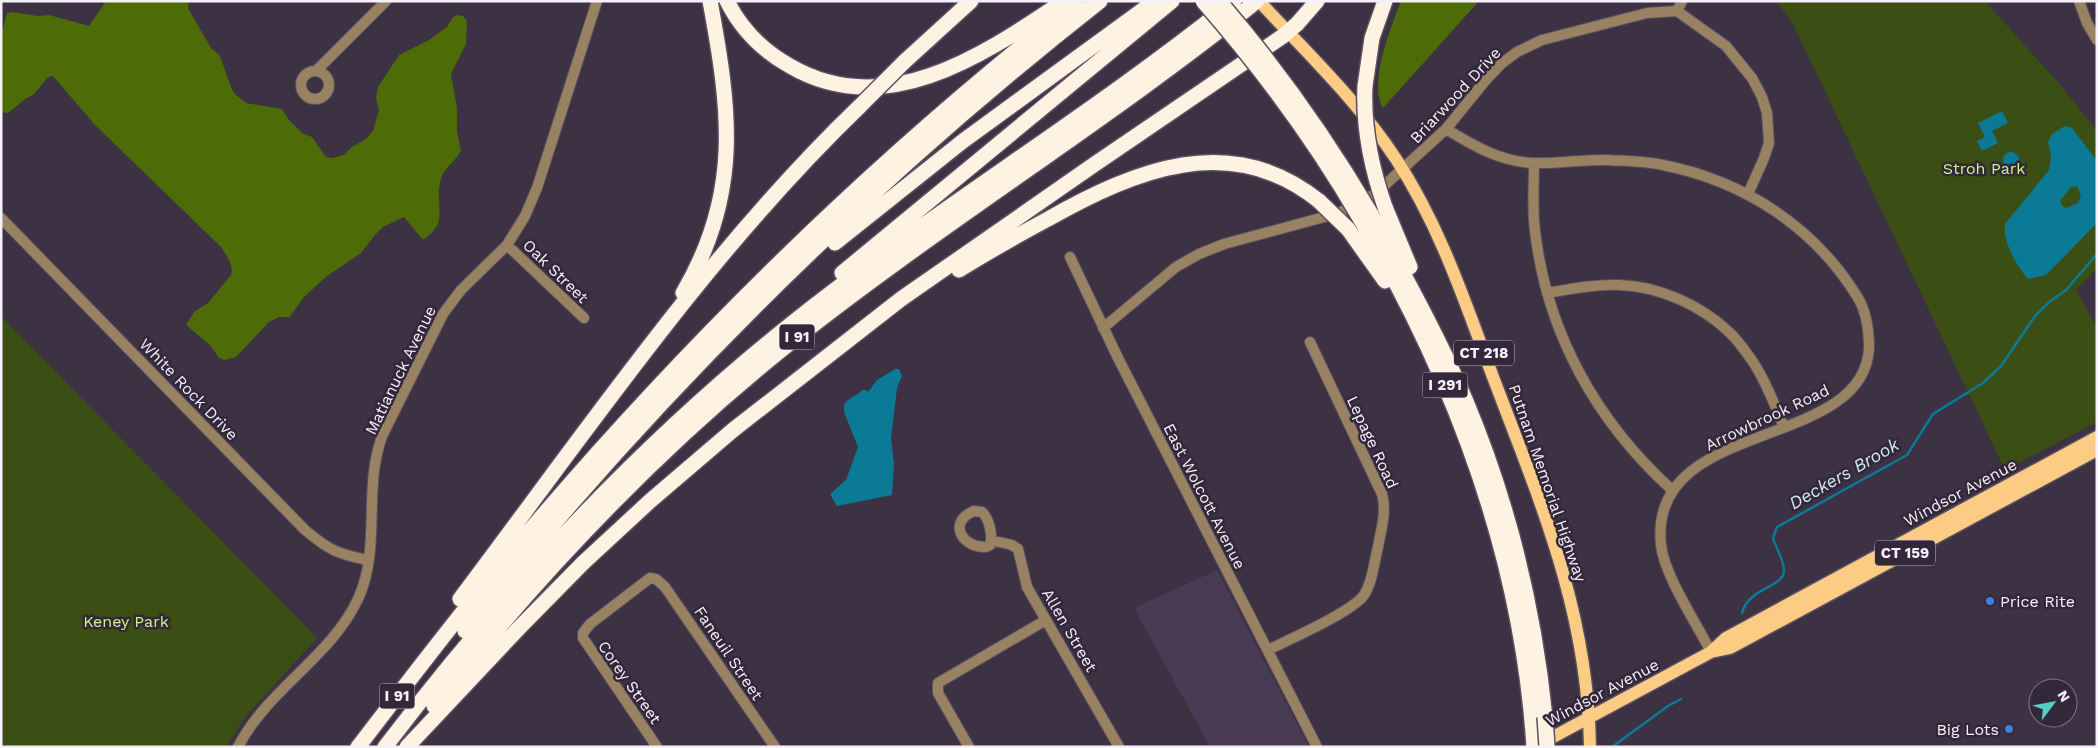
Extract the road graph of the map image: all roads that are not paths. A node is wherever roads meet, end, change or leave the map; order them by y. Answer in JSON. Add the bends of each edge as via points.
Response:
{"nodes":[{"id":1,"x":386,"y":1,"type":"edge"},
{"id":2,"x":597,"y":1,"type":"edge"},
{"id":3,"x":710,"y":1,"type":"edge"},
{"id":4,"x":727,"y":1,"type":"edge"},
{"id":5,"x":971,"y":1,"type":"edge"},
{"id":6,"x":1064,"y":1,"type":"edge"},
{"id":7,"x":1078,"y":1,"type":"edge"},
{"id":8,"x":1100,"y":1,"type":"edge"},
{"id":9,"x":1155,"y":1,"type":"edge"},
{"id":10,"x":1172,"y":1,"type":"edge"},
{"id":11,"x":1203,"y":1,"type":"edge"},
{"id":12,"x":1219,"y":1,"type":"edge"},
{"id":13,"x":1234,"y":1,"type":"edge"},
{"id":14,"x":1258,"y":1,"type":"edge"},
{"id":15,"x":1317,"y":1,"type":"edge"},
{"id":16,"x":1385,"y":1,"type":"edge"},
{"id":17,"x":2079,"y":1,"type":"edge"},
{"id":18,"x":1679,"y":6,"type":"edge"},
{"id":19,"x":1288,"y":33,"type":"junction"},
{"id":20,"x":2097,"y":40,"type":"edge"},
{"id":21,"x":316,"y":71,"type":"dead end"},
{"id":22,"x":1446,"y":129,"type":"junction"},
{"id":23,"x":1534,"y":163,"type":"junction"},
{"id":24,"x":1403,"y":170,"type":"junction"},
{"id":25,"x":1748,"y":194,"type":"junction"},
{"id":26,"x":1366,"y":217,"type":"junction"},
{"id":27,"x":1,"y":218,"type":"edge"},
{"id":28,"x":508,"y":245,"type":"junction"},
{"id":29,"x":1070,"y":257,"type":"dead end"},
{"id":30,"x":1547,"y":293,"type":"junction"},
{"id":31,"x":584,"y":318,"type":"dead end"},
{"id":32,"x":1103,"y":328,"type":"junction"},
{"id":33,"x":846,"y":342,"type":"junction"},
{"id":34,"x":1310,"y":342,"type":"dead end"},
{"id":35,"x":651,"y":345,"type":"junction"},
{"id":36,"x":741,"y":365,"type":"junction"},
{"id":37,"x":1450,"y":382,"type":"junction"},
{"id":38,"x":671,"y":394,"type":"junction"},
{"id":39,"x":1784,"y":427,"type":"junction"},
{"id":40,"x":2096,"y":443,"type":"edge"},
{"id":41,"x":1672,"y":490,"type":"junction"},
{"id":42,"x":991,"y":540,"type":"dead end"},
{"id":43,"x":368,"y":560,"type":"junction"},
{"id":44,"x":656,"y":579,"type":"joint"},
{"id":45,"x":1046,"y":620,"type":"junction"},
{"id":46,"x":435,"y":646,"type":"junction"},
{"id":47,"x":1268,"y":650,"type":"junction"},
{"id":48,"x":1711,"y":652,"type":"junction"},
{"id":49,"x":1590,"y":717,"type":"junction"},
{"id":50,"x":1539,"y":720,"type":"junction"},
{"id":51,"x":238,"y":747,"type":"edge"},
{"id":52,"x":358,"y":747,"type":"edge"},
{"id":53,"x":376,"y":747,"type":"edge"},
{"id":54,"x":385,"y":747,"type":"edge"},
{"id":55,"x":402,"y":747,"type":"edge"},
{"id":56,"x":407,"y":747,"type":"edge"},
{"id":57,"x":657,"y":747,"type":"edge"},
{"id":58,"x":775,"y":747,"type":"edge"},
{"id":59,"x":969,"y":747,"type":"edge"},
{"id":60,"x":1119,"y":747,"type":"edge"},
{"id":61,"x":1317,"y":747,"type":"edge"},
{"id":62,"x":1535,"y":747,"type":"edge"},
{"id":63,"x":1547,"y":747,"type":"edge"},
{"id":64,"x":1590,"y":747,"type":"edge"}],
"edges":[{"from":1,"to":21,"type":"street"},
{"from":2,"to":28,"type":"street","name":"Matianuck Avenue","via":[[534,197]]},
{"from":3,"to":35,"type":"highway","via":[[727,114],[722,192],[712,230],[696,270]]},
{"from":4,"to":6,"type":"highway","via":[[752,36],[785,63],[820,80],[865,88],[907,83],[947,70],[1000,43]]},
{"from":5,"to":35,"type":"highway","bridge":true,"via":[[904,62],[767,203]]},
{"from":7,"to":46,"type":"highway","number":"I 91","via":[[931,123],[738,305],[558,498]]},
{"from":8,"to":38,"type":"highway","via":[[991,89],[872,195],[747,315]]},
{"from":9,"to":38,"type":"highway","via":[[969,136],[870,213]]},
{"from":10,"to":36,"type":"highway","via":[[831,283],[768,337]]},
{"from":11,"to":26,"type":"highway","number":"I 291","bridge":true,"via":[[1255,64]]},
{"from":12,"to":26,"type":"highway","number":"I 291","bridge":true,"via":[[1312,121]]},
{"from":13,"to":36,"type":"highway","via":[[1081,116],[861,270]]},
{"from":14,"to":19,"type":"main road","name":"Putnam Memorial Highway","number":"CT 218"},
{"from":14,"to":55,"type":"highway","number":"I 91","via":[[1109,114],[866,284],[727,395],[632,484],[550,568]]},
{"from":15,"to":19,"type":"highway"},
{"from":16,"to":37,"type":"highway","bridge":true,"via":[[1372,38],[1365,86],[1368,141],[1385,207],[1444,347]]},
{"from":17,"to":20,"type":"street"},
{"from":18,"to":22,"type":"street","name":"Briarwood Drive","via":[[1531,44],[1501,64]]},
{"from":18,"to":25,"type":"street","name":"Briarwood Drive","via":[[1726,46],[1752,78],[1762,97],[1767,113],[1769,143]]},
{"from":19,"to":24,"type":"main road","name":"Putnam Memorial Highway","number":"CT 218","via":[[1362,114]]},
{"from":19,"to":33,"type":"highway","via":[[944,269]]},
{"from":22,"to":23,"type":"street","name":"Arrowbrook Road","via":[[1500,157]]},
{"from":22,"to":24,"type":"street","name":"Briarwood Drive"},
{"from":23,"to":25,"type":"street","name":"Arrowbrook Road","via":[[1590,160],[1660,164],[1707,176]]},
{"from":23,"to":30,"type":"street","via":[[1534,229]]},
{"from":24,"to":32,"type":"street","name":"Briarwood Drive","via":[[1375,194],[1352,208],[1199,254],[1170,272]]},
{"from":24,"to":49,"type":"main road","name":"Putnam Memorial Highway","number":"CT 218","via":[[1442,245],[1554,542],[1578,627]]},
{"from":25,"to":39,"type":"street","name":"Arrowbrook Road","via":[[1823,249],[1862,304],[1867,320],[1868,353],[1864,370],[1854,387],[1825,410]]},
{"from":26,"to":37,"type":"highway","number":"I 291","via":[[1408,306]]},
{"from":27,"to":43,"type":"street","name":"White Rock Drive","via":[[305,530],[327,548]]},
{"from":28,"to":31,"type":"street","name":"Oak Street"},
{"from":28,"to":43,"type":"street","name":"Matianuck Avenue","via":[[461,290],[443,314],[383,434],[372,473]]},
{"from":29,"to":32,"type":"street","name":"East Wolcott Avenue"},
{"from":30,"to":39,"type":"street","via":[[1620,285],[1650,289],[1680,299],[1730,332],[1754,363]]},
{"from":30,"to":41,"type":"street","via":[[1571,358],[1593,399],[1619,435]]},
{"from":32,"to":47,"type":"street","name":"East Wolcott Avenue"},
{"from":33,"to":37,"type":"highway","bridge":true,"via":[[966,265],[1104,189],[1146,173],[1191,163],[1224,162],[1278,176],[1320,201],[1348,229],[1388,284],[1432,364]]},
{"from":33,"to":56,"type":"highway","via":[[733,430],[622,526],[538,608]]},
{"from":34,"to":47,"type":"street","name":"Lepage Road","via":[[1382,494],[1384,518],[1371,578],[1358,602]]},
{"from":35,"to":46,"type":"highway","via":[[451,612]]},
{"from":36,"to":54,"type":"highway","via":[[642,454],[554,544],[470,640]]},
{"from":37,"to":50,"type":"highway","number":"I 291","via":[[1489,462],[1517,554],[1536,644]]},
{"from":38,"to":53,"type":"highway","via":[[503,584]]},
{"from":39,"to":41,"type":"street","name":"Arrowbrook Road","via":[[1709,460],[1688,472]]},
{"from":40,"to":48,"type":"main road","name":"Windsor Avenue","number":"CT 159","via":[[1770,620],[1730,648]]},
{"from":41,"to":48,"type":"street","name":"Arrowbrook Road","via":[[1660,525],[1665,565]]},
{"from":42,"to":45,"type":"street","name":"Allen Street","via":[[1018,549],[1025,582]]},
{"from":43,"to":51,"type":"street","name":"Matianuck Avenue","via":[[362,588],[346,620],[254,721]]},
{"from":44,"to":57,"type":"street","name":"Corey Street","via":[[644,580],[583,633],[586,643]]},
{"from":44,"to":58,"type":"street","name":"Faneuil Street","via":[[665,587]]},
{"from":45,"to":59,"type":"street","via":[[942,680],[937,686]]},
{"from":45,"to":60,"type":"street","name":"Allen Street"},
{"from":46,"to":52,"type":"highway","number":"I 91"},
{"from":47,"to":61,"type":"street","name":"East Wolcott Avenue"},
{"from":48,"to":49,"type":"main road","name":"Windsor Avenue","number":"CT 159"},
{"from":49,"to":62,"type":"main road","name":"Windsor Avenue","number":"CT 159"},
{"from":49,"to":64,"type":"main road","name":"Putnam Memorial Highway"},
{"from":50,"to":62,"type":"highway","number":"I 291"},
{"from":50,"to":63,"type":"highway","number":"I 291","bridge":true}]}
